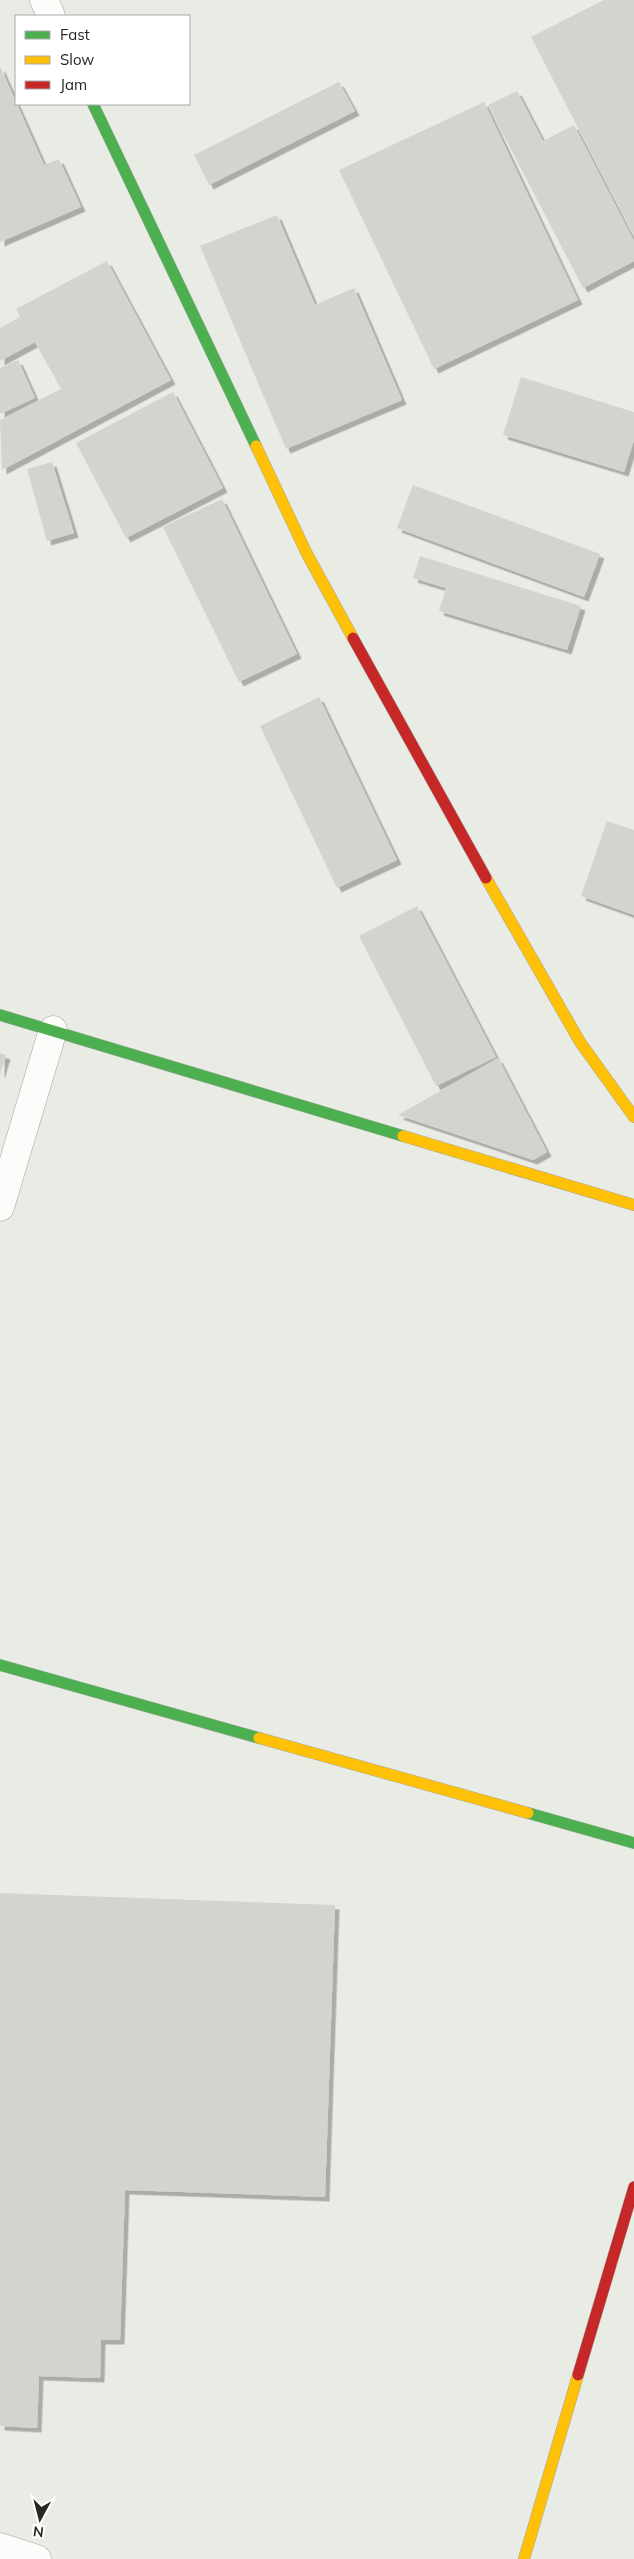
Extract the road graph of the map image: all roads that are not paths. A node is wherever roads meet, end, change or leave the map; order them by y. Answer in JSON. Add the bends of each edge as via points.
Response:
{"nodes":[{"id":1,"x":44,"y":0,"type":"edge"},
{"id":2,"x":52,"y":15,"type":"edge"},
{"id":3,"x":93,"y":105,"type":"edge"},
{"id":4,"x":0,"y":1015,"type":"edge"},
{"id":5,"x":53,"y":1030,"type":"junction"},
{"id":6,"x":634,"y":1117,"type":"edge"},
{"id":7,"x":634,"y":1205,"type":"edge"},
{"id":8,"x":0,"y":1207,"type":"edge"},
{"id":9,"x":0,"y":1665,"type":"edge"},
{"id":10,"x":634,"y":1842,"type":"edge"},
{"id":11,"x":634,"y":2188,"type":"edge"},
{"id":12,"x":0,"y":2547,"type":"edge"},
{"id":13,"x":37,"y":2559,"type":"edge"},
{"id":14,"x":524,"y":2559,"type":"edge"}],
"edges":[{"from":1,"to":2,"type":"street"},
{"from":3,"to":6,"type":"street","via":[[307,554],[452,821],[580,1042]]},
{"from":4,"to":5,"type":"street"},
{"from":5,"to":7,"type":"street"},
{"from":5,"to":8,"type":"street"},
{"from":9,"to":10,"type":"street"},
{"from":11,"to":14,"type":"street"},
{"from":12,"to":13,"type":"street"}]}
